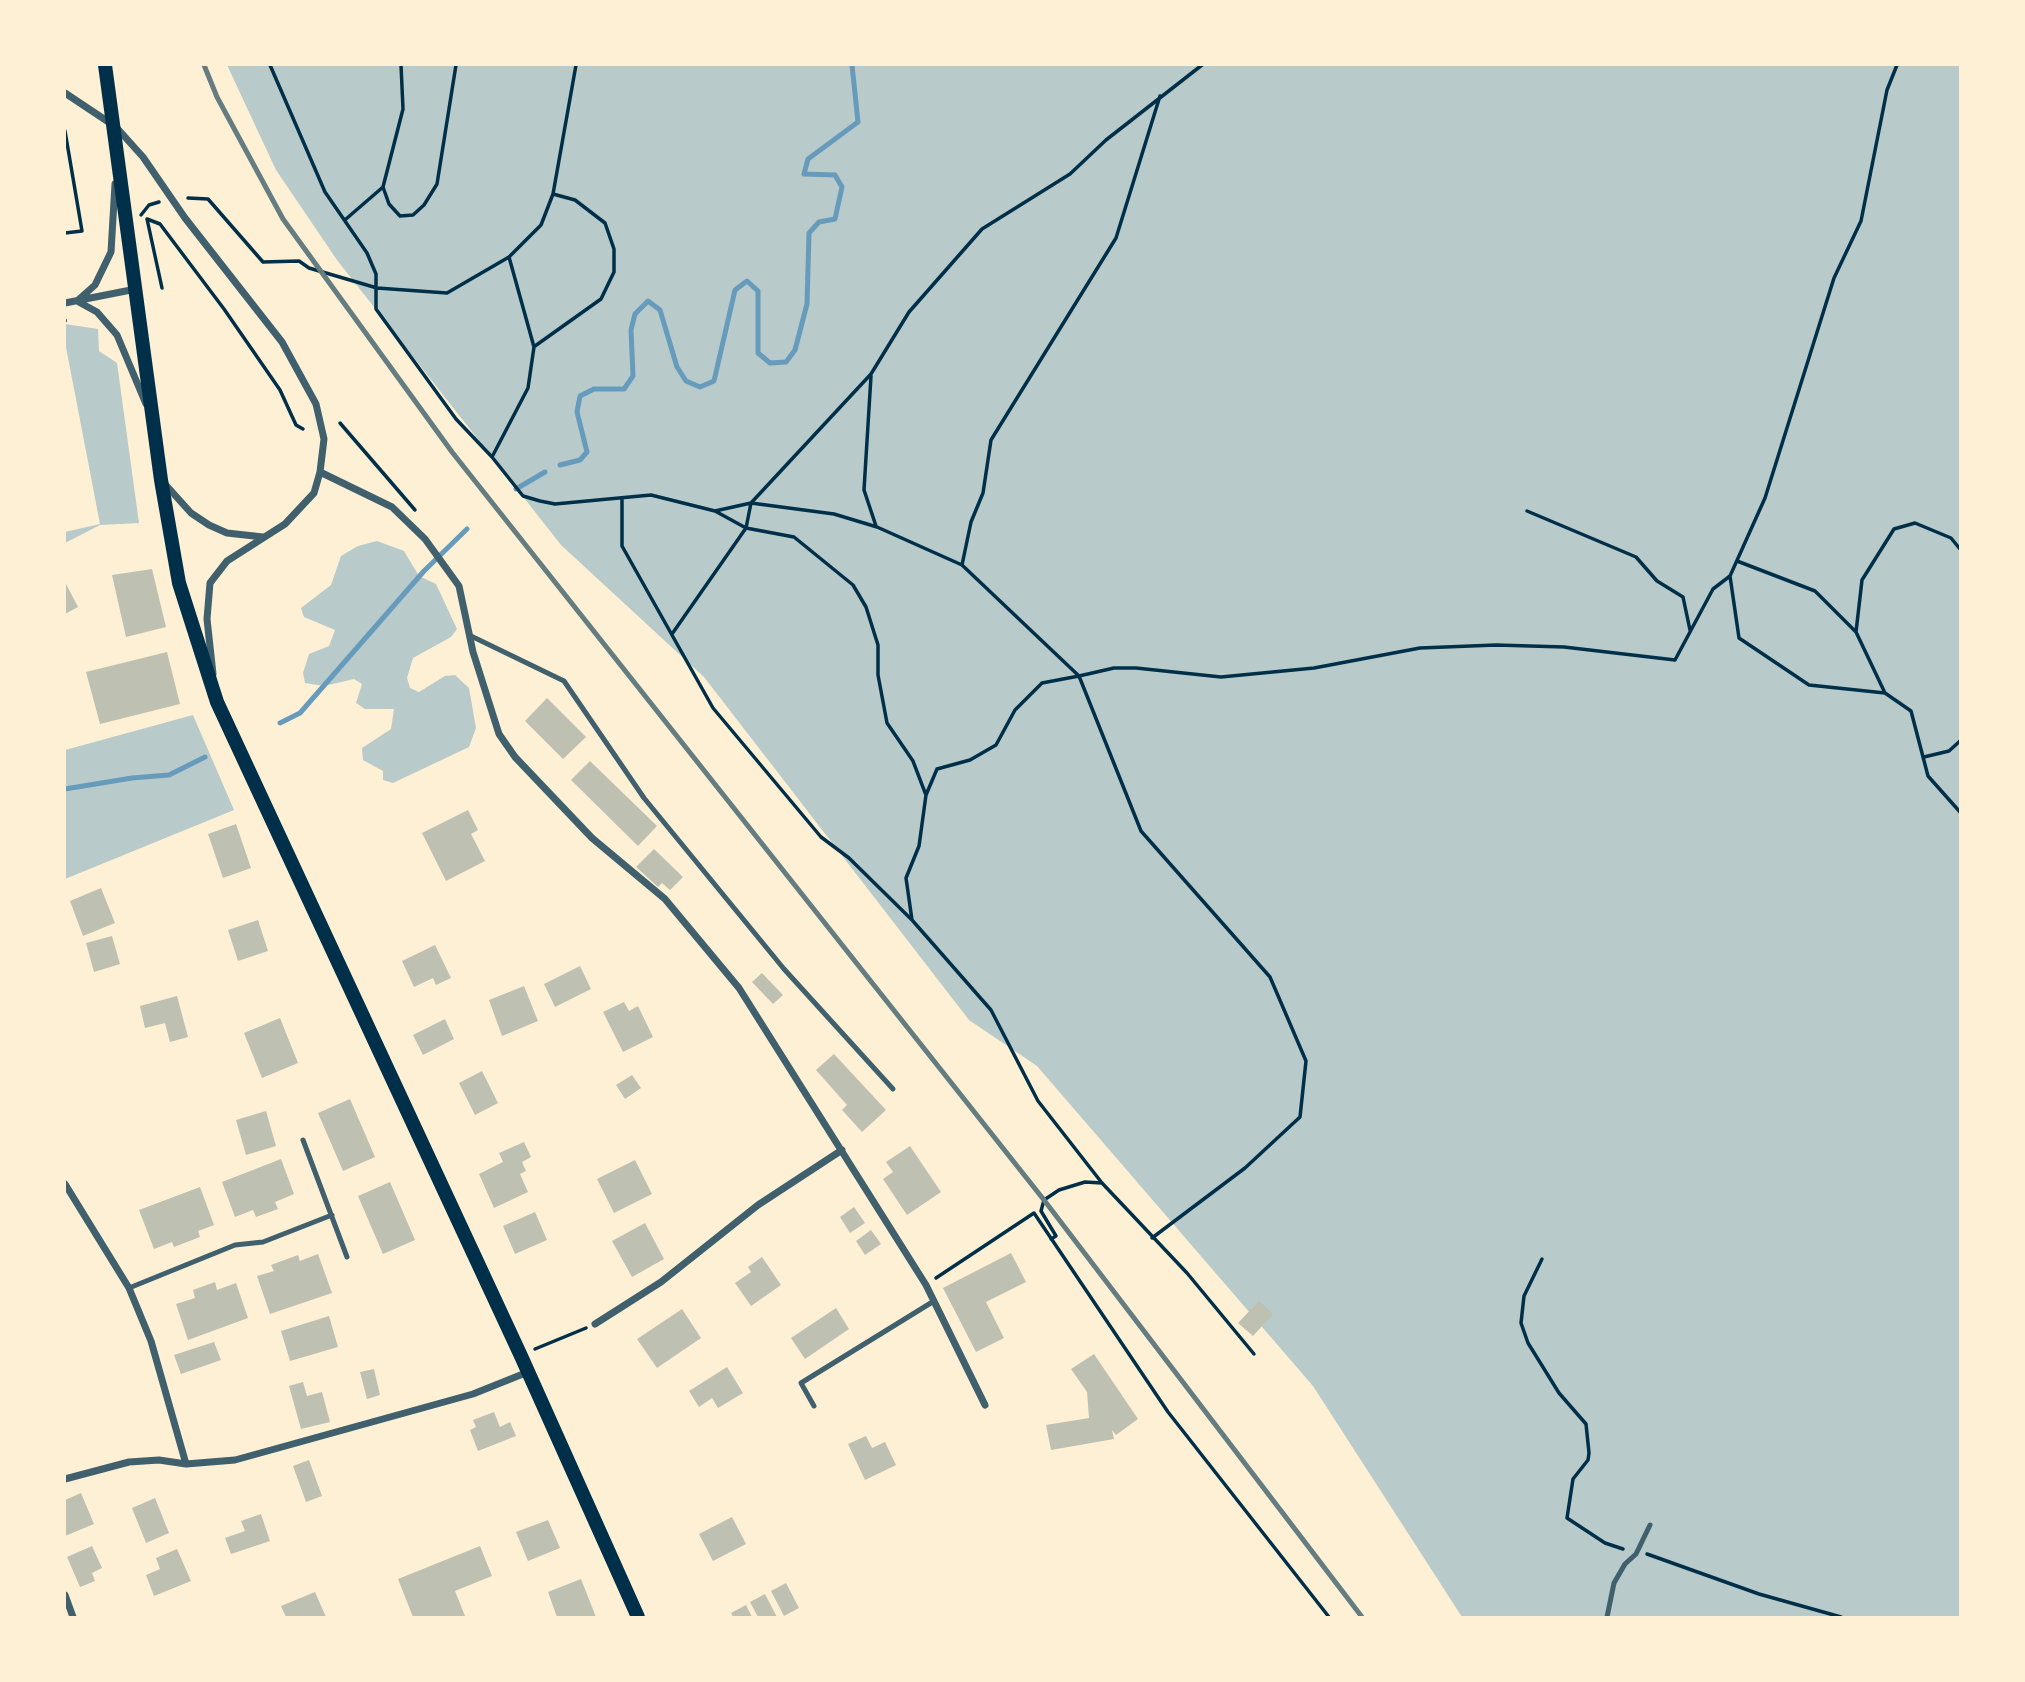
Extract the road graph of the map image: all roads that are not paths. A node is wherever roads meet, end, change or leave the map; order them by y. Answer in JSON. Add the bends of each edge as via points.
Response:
{"nodes":[{"id":1,"x":105,"y":65,"type":"edge"},
{"id":2,"x":65,"y":93,"type":"edge"},
{"id":3,"x":116,"y":147,"type":"junction"},
{"id":4,"x":136,"y":289,"type":"junction"},
{"id":5,"x":77,"y":301,"type":"junction"},
{"id":6,"x":65,"y":303,"type":"edge"},
{"id":7,"x":153,"y":424,"type":"junction"},
{"id":8,"x":320,"y":472,"type":"junction"},
{"id":9,"x":161,"y":480,"type":"junction"},
{"id":10,"x":264,"y":537,"type":"junction"},
{"id":11,"x":471,"y":636,"type":"junction"},
{"id":12,"x":217,"y":702,"type":"junction"},
{"id":13,"x":893,"y":1089,"type":"dead end"},
{"id":14,"x":303,"y":1140,"type":"dead end"},
{"id":15,"x":842,"y":1150,"type":"junction"},
{"id":16,"x":65,"y":1184,"type":"edge"},
{"id":17,"x":332,"y":1215,"type":"junction"},
{"id":18,"x":347,"y":1257,"type":"dead end"},
{"id":19,"x":130,"y":1288,"type":"junction"},
{"id":20,"x":934,"y":1301,"type":"junction"},
{"id":21,"x":594,"y":1324,"type":"road end"},
{"id":22,"x":527,"y":1372,"type":"junction"},
{"id":23,"x":985,"y":1405,"type":"dead end"},
{"id":24,"x":814,"y":1406,"type":"dead end"},
{"id":25,"x":186,"y":1464,"type":"junction"},
{"id":26,"x":65,"y":1479,"type":"edge"},
{"id":27,"x":1650,"y":1525,"type":"dead end"},
{"id":28,"x":65,"y":1595,"type":"edge"},
{"id":29,"x":74,"y":1617,"type":"edge"},
{"id":30,"x":638,"y":1617,"type":"edge"},
{"id":31,"x":1607,"y":1617,"type":"edge"}],
"edges":[{"from":1,"to":3,"type":"main road"},
{"from":2,"to":8,"type":"street","via":[[116,127],[144,157],[185,218],[282,342],[316,404],[324,439]]},
{"from":3,"to":4,"type":"main road"},
{"from":3,"to":5,"type":"street","via":[[111,252],[95,285]]},
{"from":4,"to":5,"type":"street"},
{"from":4,"to":7,"type":"main road"},
{"from":5,"to":6,"type":"street"},
{"from":5,"to":7,"type":"street","via":[[109,323],[123,344]]},
{"from":7,"to":9,"type":"main road"},
{"from":8,"to":10,"type":"street","via":[[314,493],[301,510]]},
{"from":8,"to":11,"type":"street","via":[[392,507],[425,539],[459,586]]},
{"from":9,"to":10,"type":"street","via":[[191,513],[209,525],[227,533]]},
{"from":9,"to":12,"type":"main road","via":[[179,583]]},
{"from":10,"to":12,"type":"street","via":[[227,561],[211,583],[207,619]]},
{"from":11,"to":13,"type":"lane","via":[[564,681],[644,798],[784,969]]},
{"from":11,"to":15,"type":"street","via":[[489,709],[515,757],[592,838],[665,899],[684,921],[739,988]]},
{"from":12,"to":22,"type":"main road"},
{"from":14,"to":17,"type":"lane"},
{"from":15,"to":20,"type":"street"},
{"from":15,"to":21,"type":"street","via":[[758,1205],[661,1282]]},
{"from":16,"to":19,"type":"street"},
{"from":17,"to":18,"type":"lane"},
{"from":17,"to":19,"type":"lane","via":[[263,1242],[235,1245]]},
{"from":19,"to":25,"type":"street","via":[[151,1341]]},
{"from":20,"to":23,"type":"street"},
{"from":20,"to":24,"type":"lane","via":[[801,1383]]},
{"from":22,"to":25,"type":"street","via":[[473,1394],[235,1460]]},
{"from":22,"to":30,"type":"main road"},
{"from":25,"to":26,"type":"street","via":[[159,1460],[121,1463]]},
{"from":27,"to":31,"type":"lane","via":[[1614,1583]]},
{"from":28,"to":29,"type":"street"}]}
